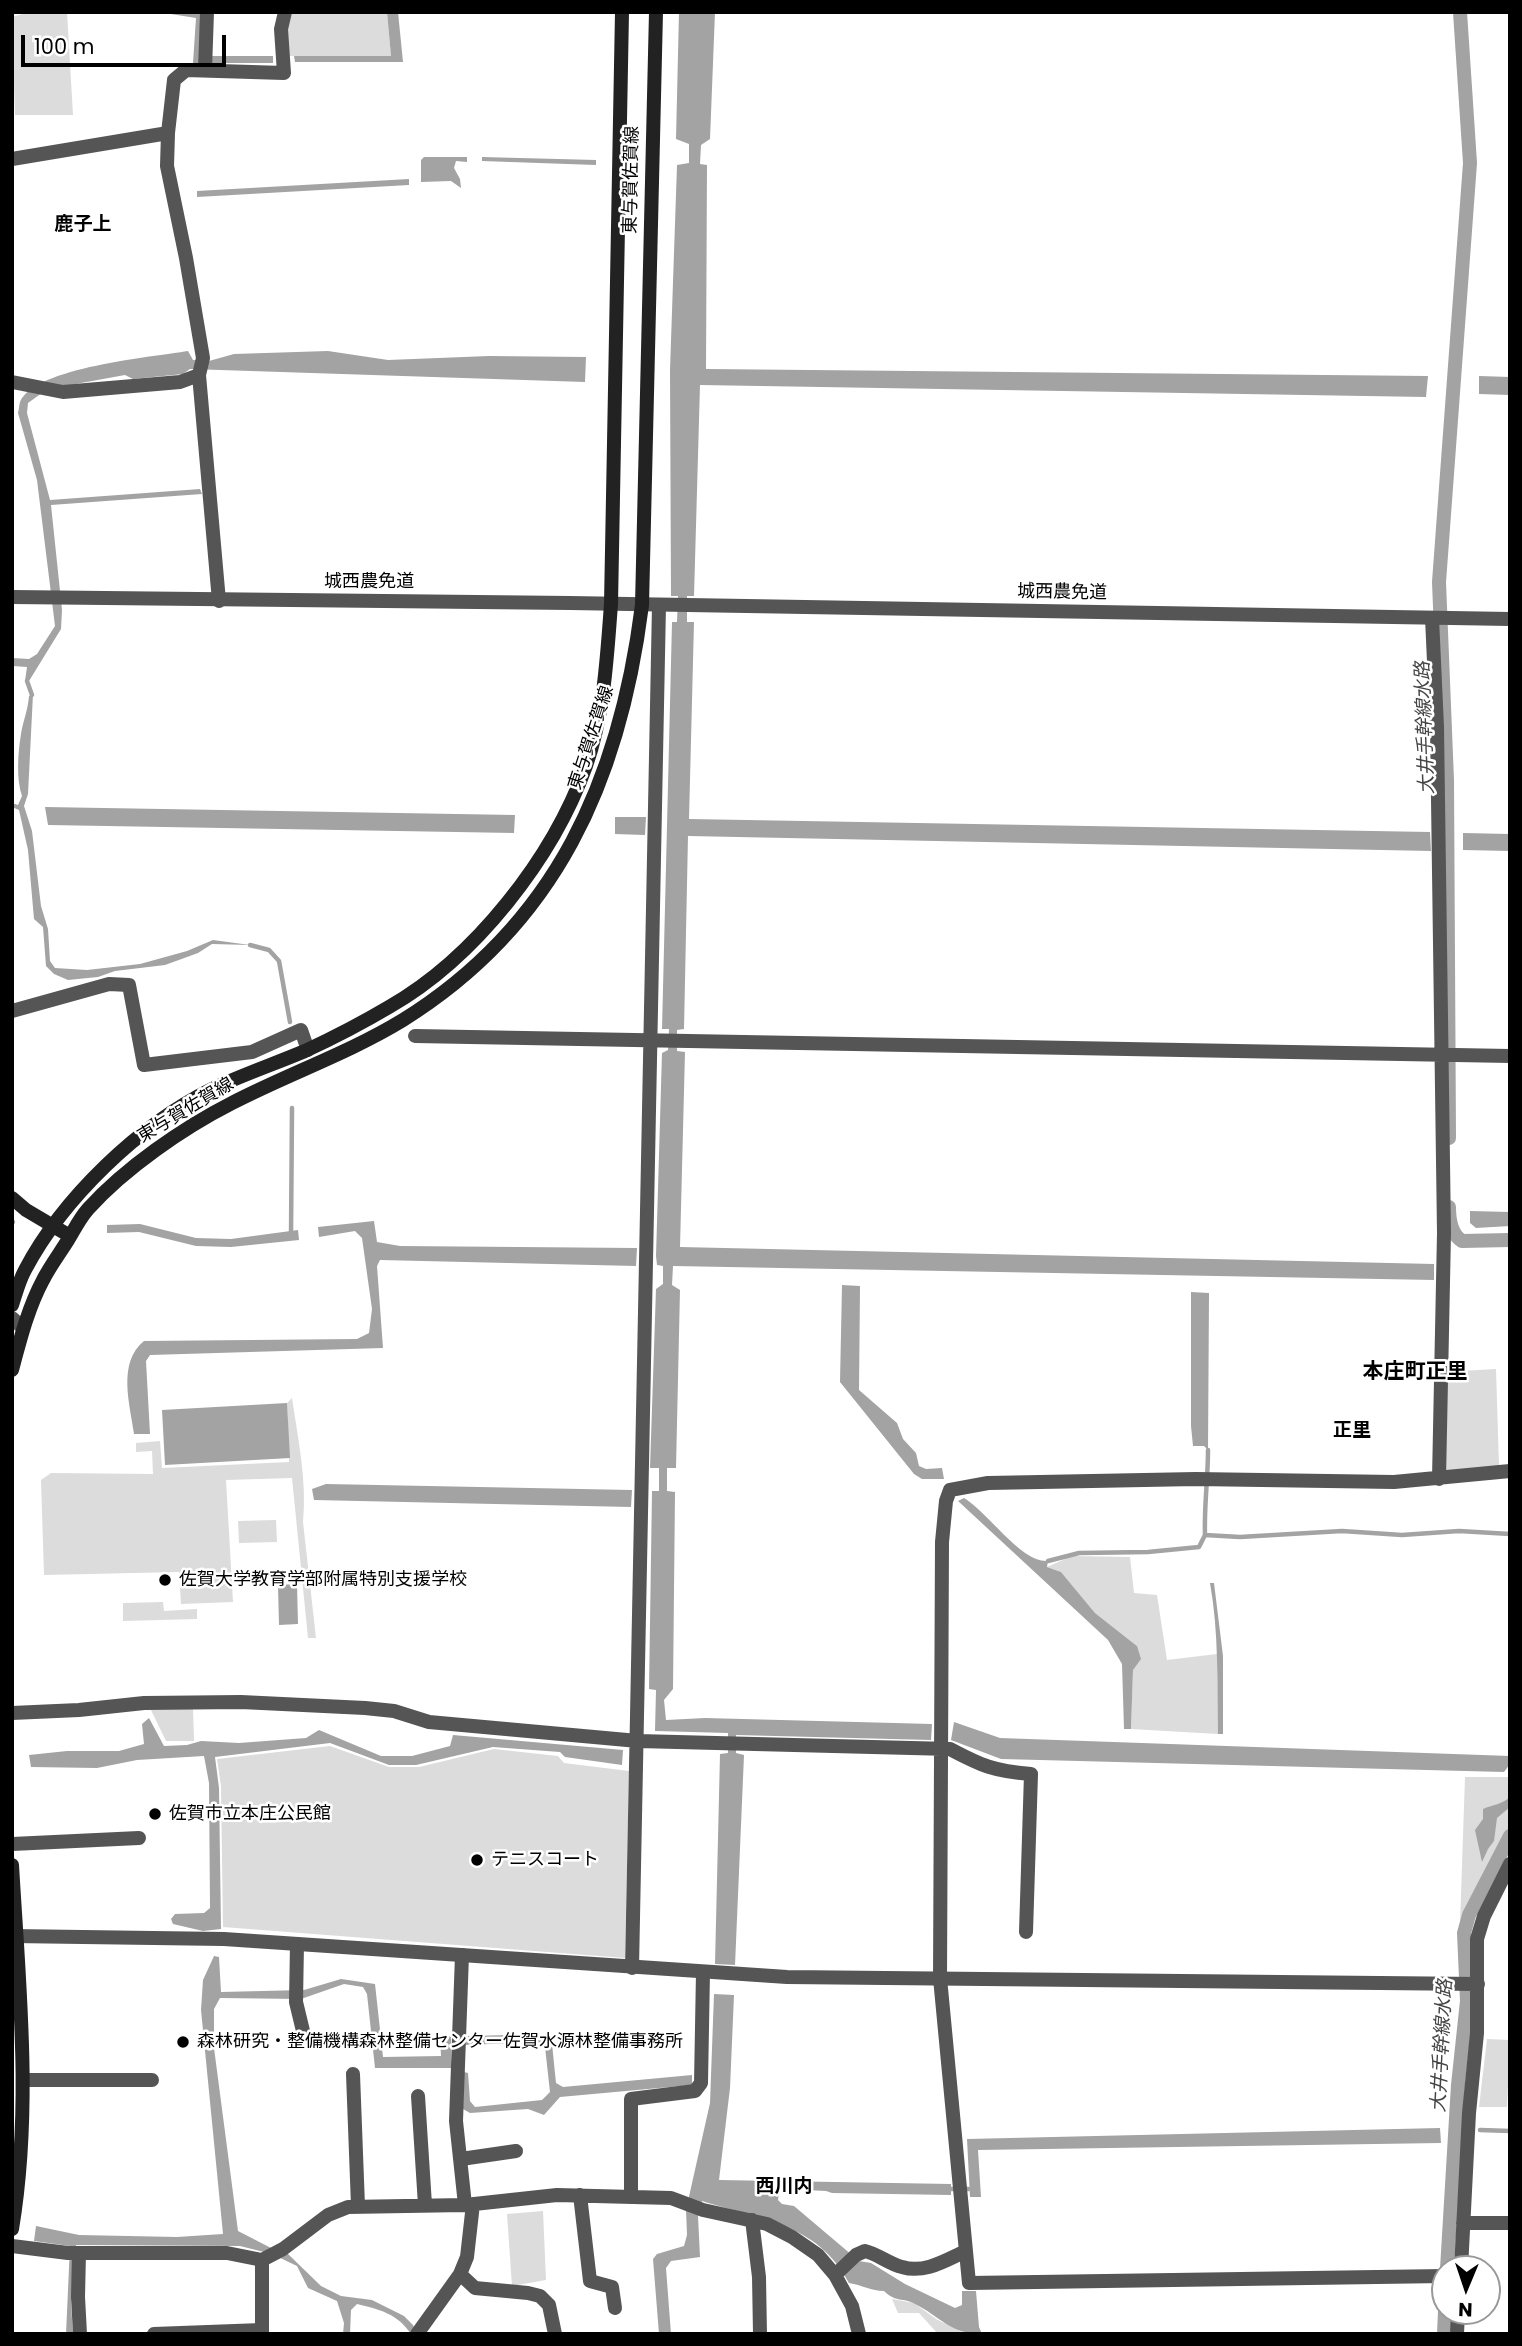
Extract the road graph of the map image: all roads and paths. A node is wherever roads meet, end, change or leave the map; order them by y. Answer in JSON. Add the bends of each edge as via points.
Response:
{"nodes":[{"id":1,"x":207,"y":12,"type":"edge"},
{"id":2,"x":285,"y":12,"type":"edge"},
{"id":3,"x":622,"y":12,"type":"edge"},
{"id":4,"x":656,"y":12,"type":"edge"},
{"id":5,"x":205,"y":63,"type":"junction"},
{"id":6,"x":168,"y":133,"type":"junction"},
{"id":7,"x":12,"y":159,"type":"edge"},
{"id":8,"x":199,"y":375,"type":"junction"},
{"id":9,"x":12,"y":382,"type":"edge"},
{"id":10,"x":12,"y":597,"type":"edge"},
{"id":11,"x":219,"y":601,"type":"junction"},
{"id":12,"x":611,"y":604,"type":"junction"},
{"id":13,"x":642,"y":605,"type":"junction"},
{"id":14,"x":667,"y":605,"type":"junction"},
{"id":15,"x":1433,"y":618,"type":"junction"},
{"id":16,"x":1510,"y":619,"type":"edge"},
{"id":17,"x":12,"y":1011,"type":"edge"},
{"id":18,"x":415,"y":1036,"type":"dead end"},
{"id":19,"x":657,"y":1040,"type":"junction"},
{"id":20,"x":308,"y":1050,"type":"junction"},
{"id":21,"x":1440,"y":1054,"type":"junction"},
{"id":22,"x":1510,"y":1056,"type":"edge"},
{"id":23,"x":12,"y":1198,"type":"edge"},
{"id":24,"x":53,"y":1226,"type":"junction"},
{"id":25,"x":1460,"y":1226,"type":"dead end"},
{"id":26,"x":1444,"y":1233,"type":"junction"},
{"id":27,"x":70,"y":1236,"type":"junction"},
{"id":28,"x":12,"y":1305,"type":"edge"},
{"id":29,"x":18,"y":1323,"type":"edge"},
{"id":30,"x":12,"y":1370,"type":"edge"},
{"id":31,"x":1510,"y":1471,"type":"edge"},
{"id":32,"x":1439,"y":1479,"type":"junction"},
{"id":33,"x":12,"y":1713,"type":"edge"},
{"id":34,"x":638,"y":1741,"type":"junction"},
{"id":35,"x":940,"y":1748,"type":"junction"},
{"id":36,"x":139,"y":1838,"type":"dead end"},
{"id":37,"x":12,"y":1844,"type":"edge"},
{"id":38,"x":1510,"y":1864,"type":"edge"},
{"id":39,"x":12,"y":1865,"type":"edge"},
{"id":40,"x":1026,"y":1932,"type":"dead end"},
{"id":41,"x":14,"y":1936,"type":"edge"},
{"id":42,"x":298,"y":1944,"type":"junction"},
{"id":43,"x":462,"y":1955,"type":"junction"},
{"id":44,"x":632,"y":1968,"type":"junction"},
{"id":45,"x":703,"y":1972,"type":"junction"},
{"id":46,"x":940,"y":1978,"type":"junction"},
{"id":47,"x":1470,"y":1984,"type":"junction"},
{"id":48,"x":303,"y":2031,"type":"dead end"},
{"id":49,"x":353,"y":2074,"type":"dead end"},
{"id":50,"x":23,"y":2080,"type":"junction"},
{"id":51,"x":152,"y":2080,"type":"dead end"},
{"id":52,"x":418,"y":2096,"type":"dead end"},
{"id":53,"x":516,"y":2151,"type":"dead end"},
{"id":54,"x":461,"y":2159,"type":"junction"},
{"id":55,"x":580,"y":2195,"type":"junction"},
{"id":56,"x":631,"y":2196,"type":"junction"},
{"id":57,"x":469,"y":2204,"type":"junction"},
{"id":58,"x":425,"y":2205,"type":"junction"},
{"id":59,"x":358,"y":2206,"type":"junction"},
{"id":60,"x":752,"y":2220,"type":"junction"},
{"id":61,"x":1463,"y":2223,"type":"junction"},
{"id":62,"x":1510,"y":2223,"type":"edge"},
{"id":63,"x":12,"y":2229,"type":"edge"},
{"id":64,"x":12,"y":2246,"type":"edge"},
{"id":65,"x":966,"y":2251,"type":"junction"},
{"id":66,"x":74,"y":2253,"type":"junction"},
{"id":67,"x":272,"y":2255,"type":"junction"},
{"id":68,"x":1462,"y":2255,"type":"edge"},
{"id":69,"x":460,"y":2274,"type":"junction"},
{"id":70,"x":837,"y":2274,"type":"junction"},
{"id":71,"x":1431,"y":2276,"type":"edge"},
{"id":72,"x":615,"y":2308,"type":"dead end"},
{"id":73,"x":262,"y":2332,"type":"edge"},
{"id":74,"x":417,"y":2332,"type":"edge"},
{"id":75,"x":80,"y":2334,"type":"edge"},
{"id":76,"x":154,"y":2334,"type":"edge"},
{"id":77,"x":555,"y":2334,"type":"edge"},
{"id":78,"x":760,"y":2334,"type":"edge"},
{"id":79,"x":859,"y":2334,"type":"edge"}],
"edges":[{"from":1,"to":5,"type":"street"},
{"from":2,"to":5,"type":"street","via":[[281,29],[284,73]]},
{"from":3,"to":12,"type":"main road","name":"東与賀佐賀線"},
{"from":4,"to":13,"type":"main road","name":"東与賀佐賀線"},
{"from":5,"to":6,"type":"street","via":[[174,80]]},
{"from":6,"to":7,"type":"street"},
{"from":6,"to":8,"type":"street","via":[[167,166],[203,358]]},
{"from":8,"to":9,"type":"street","via":[[180,382],[51,391]]},
{"from":8,"to":11,"type":"street"},
{"from":10,"to":11,"type":"street","name":"城西農免道"},
{"from":11,"to":12,"type":"street","name":"城西農免道"},
{"from":12,"to":13,"type":"street","name":"城西農免道"},
{"from":12,"to":20,"type":"main road","name":"東与賀佐賀線","via":[[603,698],[586,765],[540,855],[476,939],[436,974],[391,1006]]},
{"from":13,"to":14,"type":"street","name":"城西農免道"},
{"from":13,"to":27,"type":"main road","name":"東与賀佐賀線","via":[[636,657],[605,771],[557,869],[526,912],[444,992],[402,1021],[231,1104],[150,1153],[87,1210]]},
{"from":14,"to":15,"type":"street","name":"城西農免道"},
{"from":14,"to":19,"type":"street"},
{"from":15,"to":16,"type":"street","name":"城西農免道"},
{"from":15,"to":21,"type":"street"},
{"from":17,"to":20,"type":"street","via":[[109,984],[129,985],[144,1065],[252,1052],[301,1030]]},
{"from":18,"to":19,"type":"street"},
{"from":19,"to":21,"type":"street"},
{"from":19,"to":34,"type":"street","via":[[640,1481]]},
{"from":20,"to":24,"type":"main road","name":"東与賀佐賀線","via":[[211,1090],[136,1137]]},
{"from":21,"to":22,"type":"street"},
{"from":21,"to":26,"type":"street"},
{"from":23,"to":24,"type":"main road"},
{"from":24,"to":27,"type":"main road"},
{"from":24,"to":28,"type":"main road","name":"東与賀佐賀線","via":[[24,1271]]},
{"from":25,"to":26,"type":"street"},
{"from":26,"to":32,"type":"street"},
{"from":27,"to":29,"type":"main road","name":"東与賀佐賀線"},
{"from":29,"to":30,"type":"main road","name":"東与賀佐賀線"},
{"from":31,"to":32,"type":"street"},
{"from":32,"to":35,"type":"street","via":[[988,1483],[950,1490],[943,1542]]},
{"from":33,"to":34,"type":"street","via":[[144,1703],[242,1702],[375,1709],[429,1722]]},
{"from":34,"to":35,"type":"street"},
{"from":34,"to":44,"type":"street"},
{"from":35,"to":40,"type":"street","via":[[998,1771],[1031,1774]]},
{"from":35,"to":46,"type":"street"},
{"from":36,"to":37,"type":"street"},
{"from":38,"to":47,"type":"street","via":[[1484,1916]]},
{"from":39,"to":41,"type":"main road"},
{"from":41,"to":42,"type":"street"},
{"from":41,"to":50,"type":"main road"},
{"from":42,"to":43,"type":"street"},
{"from":42,"to":48,"type":"street","via":[[296,2002]]},
{"from":43,"to":44,"type":"street"},
{"from":43,"to":54,"type":"street","via":[[456,2121]]},
{"from":44,"to":45,"type":"street"},
{"from":45,"to":46,"type":"street"},
{"from":45,"to":56,"type":"street","via":[[701,2079],[695,2091],[631,2099]]},
{"from":46,"to":47,"type":"street"},
{"from":46,"to":65,"type":"street"},
{"from":47,"to":61,"type":"street","via":[[1477,2033]]},
{"from":49,"to":59,"type":"street"},
{"from":50,"to":51,"type":"street"},
{"from":50,"to":63,"type":"main road"},
{"from":52,"to":58,"type":"street"},
{"from":53,"to":54,"type":"street"},
{"from":54,"to":57,"type":"street"},
{"from":55,"to":56,"type":"street"},
{"from":55,"to":57,"type":"street"},
{"from":55,"to":72,"type":"street","via":[[590,2281],[612,2287]]},
{"from":56,"to":60,"type":"street","via":[[671,2198]]},
{"from":57,"to":58,"type":"street"},
{"from":57,"to":69,"type":"street","via":[[467,2257]]},
{"from":58,"to":59,"type":"street"},
{"from":59,"to":67,"type":"street","via":[[328,2215]]},
{"from":60,"to":70,"type":"street","via":[[792,2236]]},
{"from":60,"to":78,"type":"street"},
{"from":61,"to":62,"type":"street"},
{"from":61,"to":68,"type":"street"},
{"from":64,"to":66,"type":"street"},
{"from":65,"to":70,"type":"street","via":[[936,2266],[918,2269],[865,2251]]},
{"from":65,"to":71,"type":"street","via":[[969,2283]]},
{"from":66,"to":67,"type":"street"},
{"from":66,"to":75,"type":"street"},
{"from":67,"to":73,"type":"street"},
{"from":69,"to":74,"type":"street"},
{"from":69,"to":77,"type":"street","via":[[475,2288],[540,2297],[548,2305]]},
{"from":70,"to":79,"type":"street"},
{"from":73,"to":76,"type":"street"}]}
